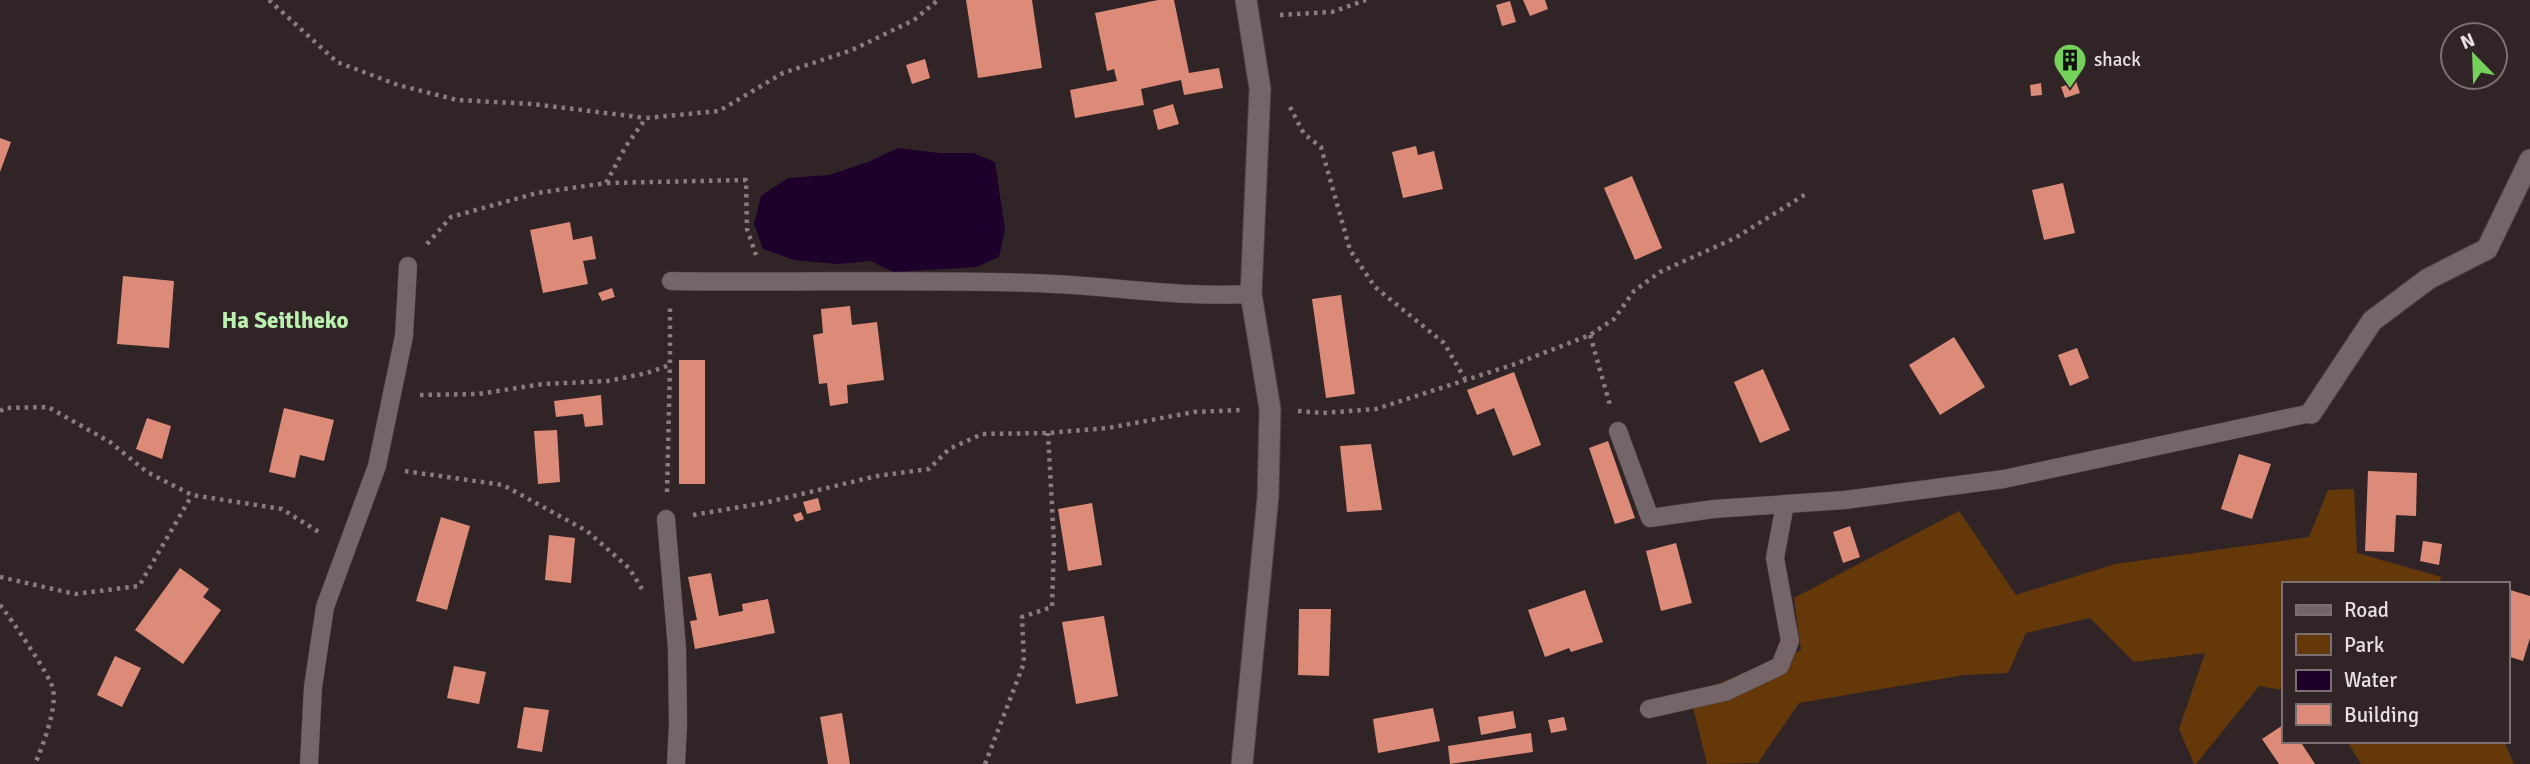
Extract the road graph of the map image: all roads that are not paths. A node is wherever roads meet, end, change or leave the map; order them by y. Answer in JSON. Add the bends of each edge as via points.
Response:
{"nodes":[{"id":1,"x":1247,"y":6,"type":"edge"},
{"id":2,"x":2530,"y":160,"type":"edge"},
{"id":3,"x":408,"y":266,"type":"road end"},
{"id":4,"x":671,"y":281,"type":"road end"},
{"id":5,"x":1251,"y":294,"type":"junction"},
{"id":6,"x":2311,"y":413,"type":"joint"},
{"id":7,"x":1618,"y":430,"type":"road end"},
{"id":8,"x":1785,"y":505,"type":"junction"},
{"id":9,"x":666,"y":519,"type":"road end"},
{"id":10,"x":1649,"y":709,"type":"dead end"},
{"id":11,"x":309,"y":764,"type":"edge"},
{"id":12,"x":676,"y":764,"type":"edge"},
{"id":13,"x":1242,"y":764,"type":"edge"}],
"edges":[{"from":1,"to":5,"type":"street","via":[[1260,89]]},
{"from":2,"to":6,"type":"street","via":[[2487,249],[2428,279],[2372,321]]},
{"from":3,"to":11,"type":"lane","via":[[404,335],[377,466],[326,607],[313,687]]},
{"from":4,"to":5,"type":"lane","via":[[925,279],[1191,295]]},
{"from":5,"to":13,"type":"street","via":[[1270,409],[1268,497]]},
{"from":6,"to":8,"type":"lane","via":[[2004,479]]},
{"from":7,"to":8,"type":"lane","via":[[1650,518]]},
{"from":8,"to":10,"type":"lane","via":[[1775,558],[1790,641],[1780,666],[1725,692]]},
{"from":9,"to":12,"type":"lane","via":[[677,648]]}]}
